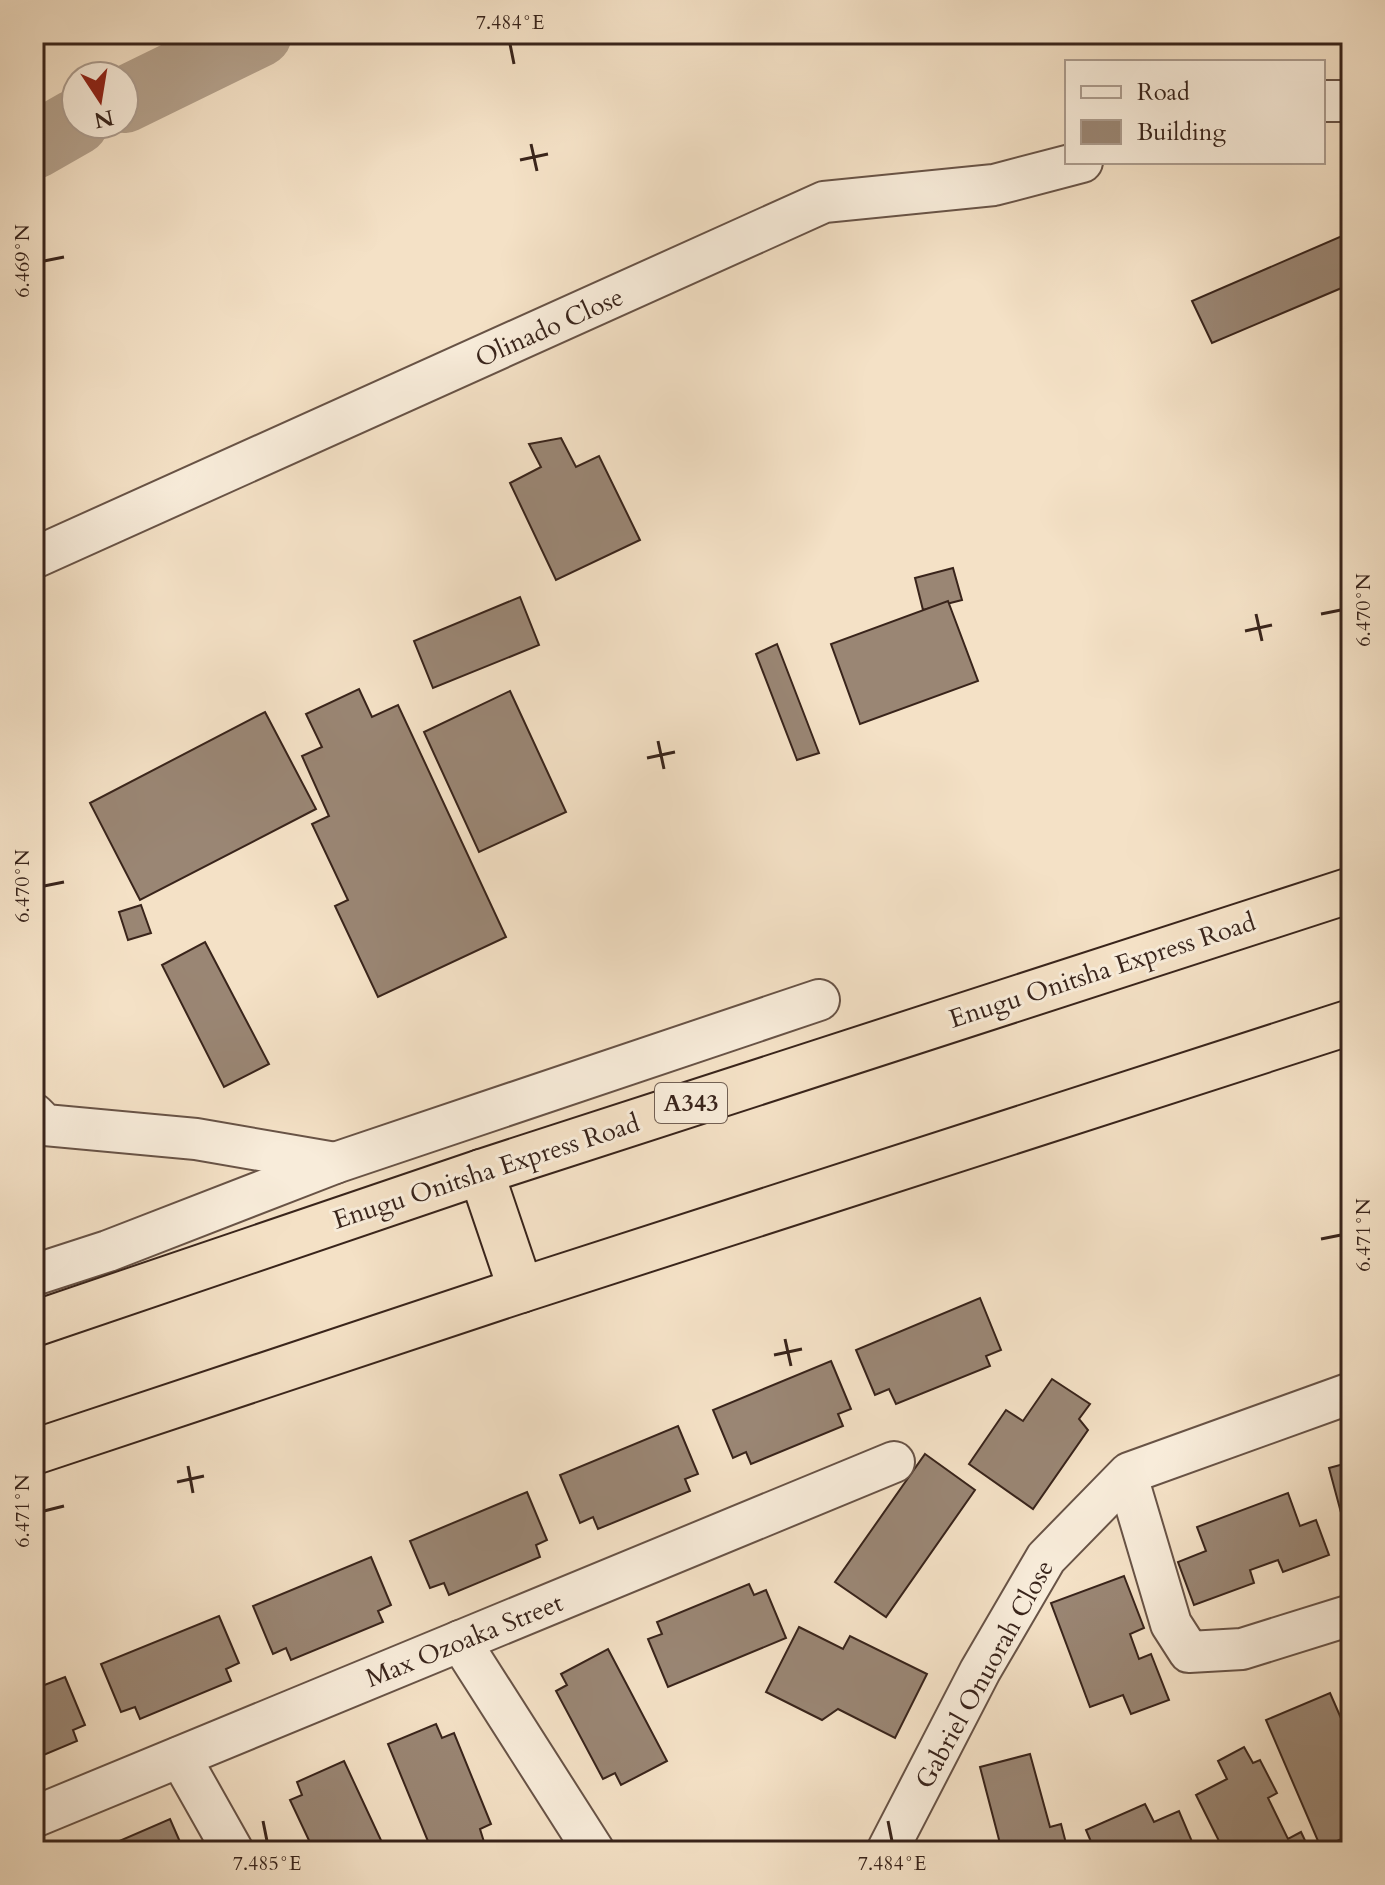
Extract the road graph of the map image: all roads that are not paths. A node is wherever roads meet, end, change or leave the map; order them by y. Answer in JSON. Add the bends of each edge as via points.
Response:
{"nodes":[{"id":1,"x":1325,"y":101,"type":"edge"},
{"id":2,"x":1351,"y":101,"type":"edge"},
{"id":3,"x":1074,"y":164,"type":"edge"},
{"id":4,"x":34,"y":558,"type":"edge"},
{"id":5,"x":1351,"y":890,"type":"edge"},
{"id":6,"x":819,"y":1000,"type":"dead end"},
{"id":7,"x":1351,"y":1022,"type":"edge"},
{"id":8,"x":34,"y":1114,"type":"edge"},
{"id":9,"x":335,"y":1163,"type":"junction"},
{"id":10,"x":481,"y":1172,"type":"junction"},
{"id":11,"x":34,"y":1275,"type":"edge"},
{"id":12,"x":521,"y":1290,"type":"junction"},
{"id":13,"x":34,"y":1324,"type":"edge"},
{"id":14,"x":1351,"y":1393,"type":"edge"},
{"id":15,"x":34,"y":1452,"type":"edge"},
{"id":16,"x":894,"y":1462,"type":"dead end"},
{"id":17,"x":1128,"y":1475,"type":"junction"},
{"id":18,"x":1351,"y":1615,"type":"edge"},
{"id":19,"x":460,"y":1641,"type":"junction"},
{"id":20,"x":180,"y":1757,"type":"junction"},
{"id":21,"x":34,"y":1817,"type":"edge"},
{"id":22,"x":233,"y":1851,"type":"edge"},
{"id":23,"x":594,"y":1851,"type":"edge"},
{"id":24,"x":887,"y":1851,"type":"edge"}],
"edges":[{"from":1,"to":2,"type":"street"},
{"from":3,"to":4,"type":"street","name":"Olinado Close","via":[[994,185],[824,202]]},
{"from":5,"to":10,"type":"highway","name":"Enugu Onitsha Express Road","number":"A343"},
{"from":6,"to":9,"type":"street"},
{"from":7,"to":12,"type":"highway"},
{"from":8,"to":9,"type":"street","via":[[45,1125],[196,1139]]},
{"from":9,"to":11,"type":"street"},
{"from":10,"to":12,"type":"highway"},
{"from":10,"to":13,"type":"highway","name":"Enugu Onitsha Express Road","number":"A343"},
{"from":12,"to":15,"type":"highway"},
{"from":14,"to":17,"type":"street"},
{"from":16,"to":19,"type":"street","name":"Max Ozoaka Street"},
{"from":17,"to":18,"type":"street","via":[[1171,1624],[1189,1652],[1242,1649]]},
{"from":17,"to":24,"type":"street","name":"Gabriel Onuorah Close","via":[[1046,1558],[980,1671]]},
{"from":19,"to":20,"type":"street","name":"Max Ozoaka Street"},
{"from":19,"to":23,"type":"street"},
{"from":20,"to":21,"type":"street","name":"Max Ozoaka Street"},
{"from":20,"to":22,"type":"street"}]}
